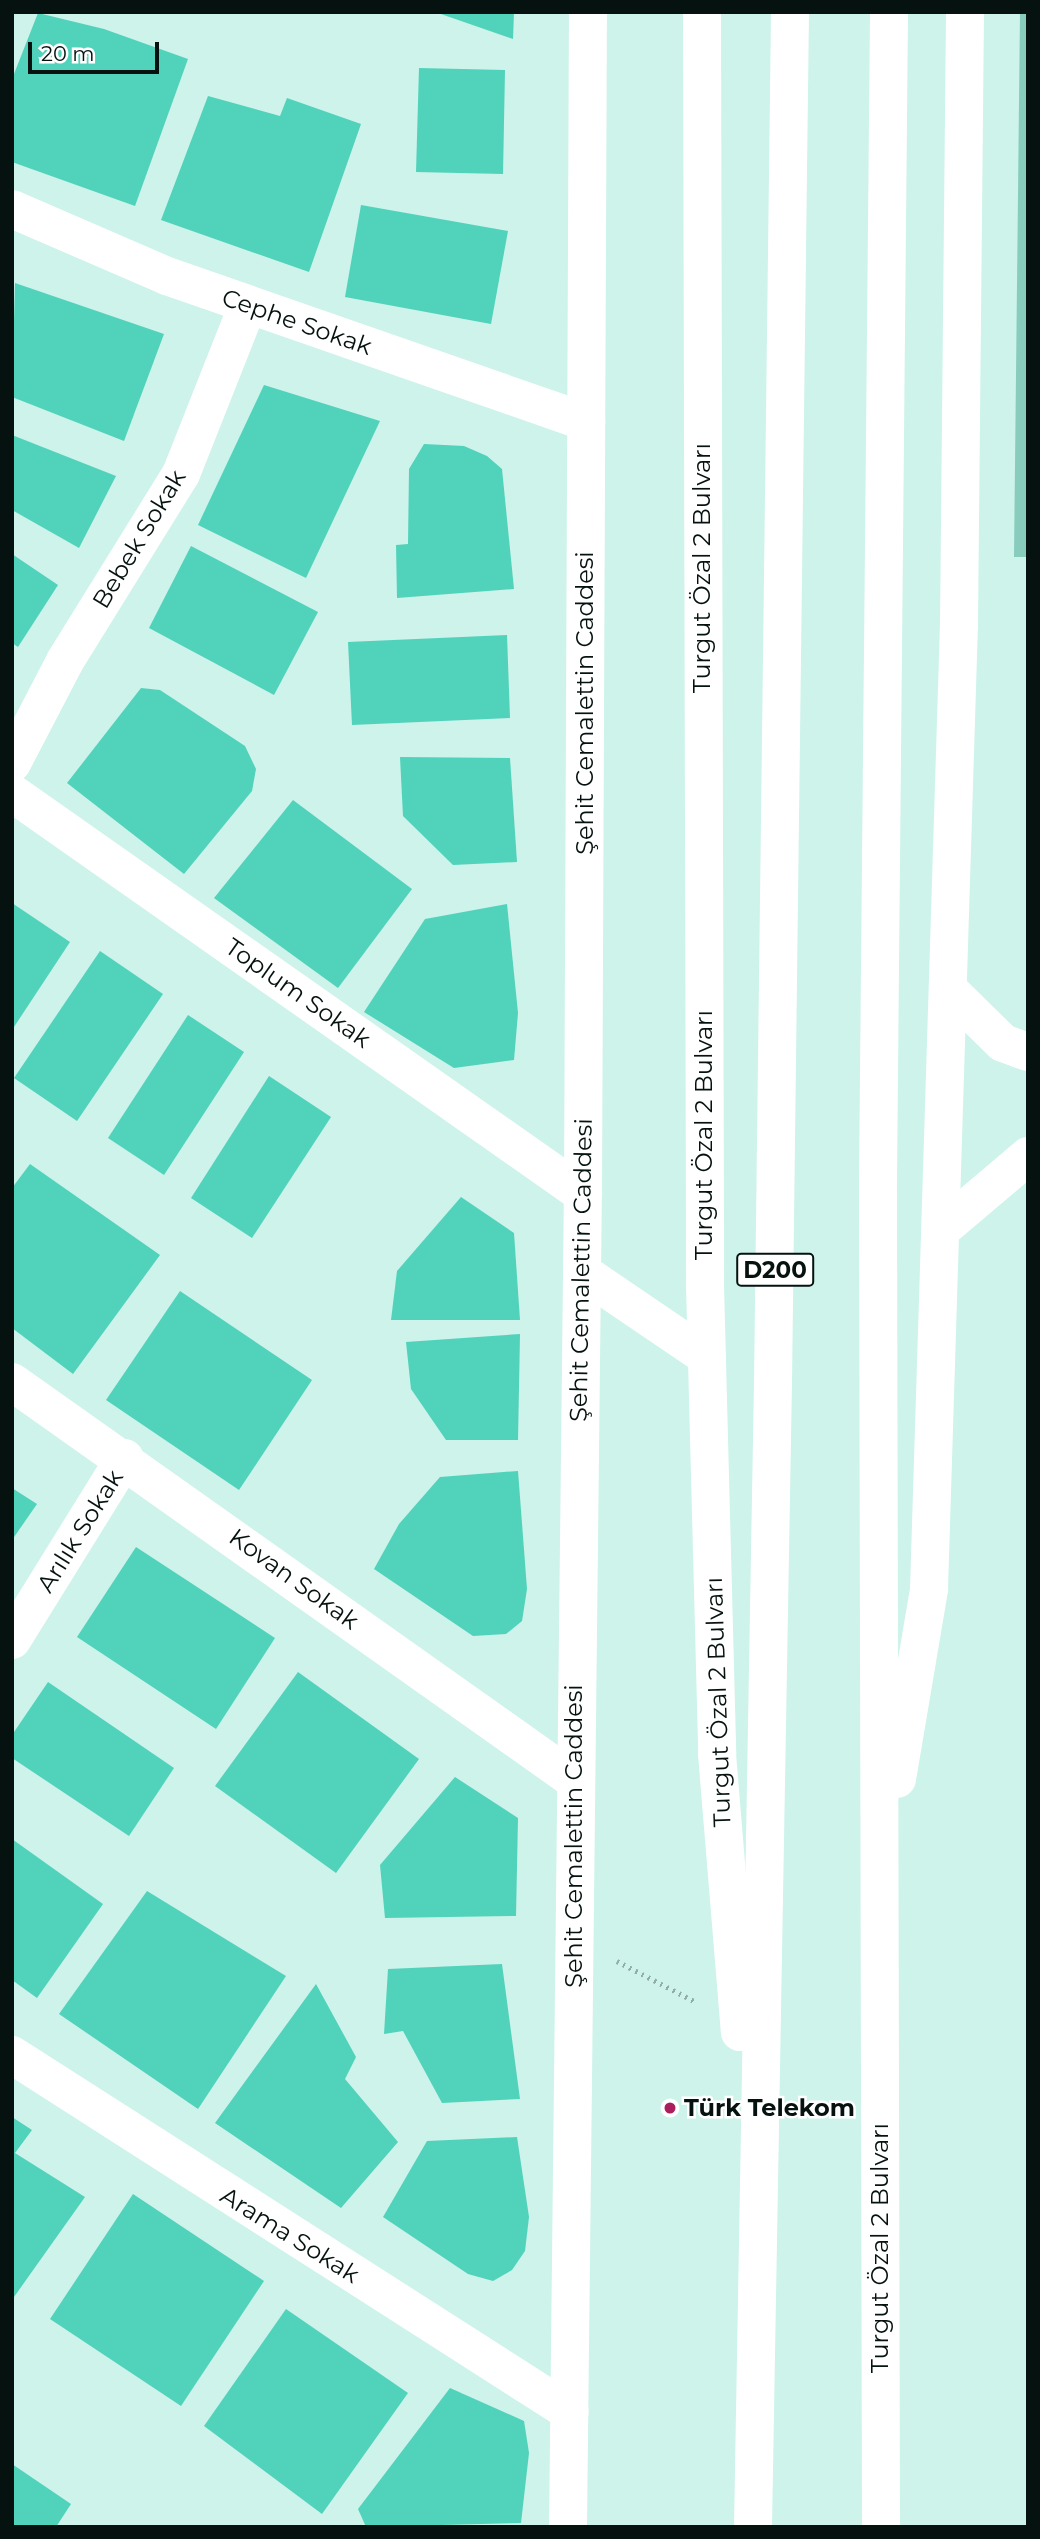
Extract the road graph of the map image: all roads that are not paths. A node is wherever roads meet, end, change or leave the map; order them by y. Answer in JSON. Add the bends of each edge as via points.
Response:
{"nodes":[{"id":1,"x":588,"y":12,"type":"edge"},
{"id":2,"x":790,"y":12,"type":"edge"},
{"id":3,"x":889,"y":12,"type":"edge"},
{"id":4,"x":965,"y":12,"type":"edge"},
{"id":5,"x":703,"y":13,"type":"edge"},
{"id":6,"x":12,"y":208,"type":"edge"},
{"id":7,"x":248,"y":305,"type":"junction"},
{"id":8,"x":586,"y":422,"type":"junction"},
{"id":9,"x":12,"y":763,"type":"edge"},
{"id":10,"x":12,"y":793,"type":"edge"},
{"id":11,"x":950,"y":991,"type":"junction"},
{"id":12,"x":1028,"y":1052,"type":"edge"},
{"id":13,"x":1028,"y":1156,"type":"edge"},
{"id":14,"x":583,"y":1194,"type":"junction"},
{"id":15,"x":942,"y":1229,"type":"junction"},
{"id":16,"x":582,"y":1272,"type":"junction"},
{"id":17,"x":707,"y":1357,"type":"junction"},
{"id":18,"x":12,"y":1382,"type":"edge"},
{"id":19,"x":125,"y":1458,"type":"junction"},
{"id":20,"x":12,"y":1640,"type":"edge"},
{"id":21,"x":573,"y":1779,"type":"junction"},
{"id":22,"x":879,"y":1885,"type":"junction"},
{"id":23,"x":12,"y":2055,"type":"edge"},
{"id":24,"x":758,"y":2256,"type":"junction"},
{"id":25,"x":570,"y":2412,"type":"junction"},
{"id":26,"x":755,"y":2443,"type":"junction"},
{"id":27,"x":568,"y":2527,"type":"edge"},
{"id":28,"x":745,"y":2527,"type":"edge"},
{"id":29,"x":753,"y":2527,"type":"edge"},
{"id":30,"x":881,"y":2527,"type":"edge"}],
"edges":[{"from":1,"to":8,"type":"main road","name":"Şehit Cemalettin Caddesi"},
{"from":2,"to":24,"type":"main road","name":"Turgut Özal 2 Bulvarı","number":"D200"},
{"from":3,"to":22,"type":"main road","name":"Turgut Özal 2 Bulvarı","via":[[878,1180]]},
{"from":4,"to":11,"type":"main road","name":"Turgut Özal 2 Bulvarı"},
{"from":5,"to":17,"type":"main road","name":"Turgut Özal 2 Bulvarı","via":[[701,793]]},
{"from":6,"to":7,"type":"main road","name":"Cephe Sokak"},
{"from":7,"to":8,"type":"main road","name":"Cephe Sokak"},
{"from":7,"to":9,"type":"main road","name":"Bebek Sokak","via":[[180,474],[65,661]]},
{"from":8,"to":14,"type":"main road","name":"Şehit Cemalettin Caddesi"},
{"from":10,"to":14,"type":"main road","name":"Toplum Sokak"},
{"from":11,"to":12,"type":"main road","via":[[1003,1043]]},
{"from":11,"to":15,"type":"main road","name":"Turgut Özal 2 Bulvarı"},
{"from":13,"to":15,"type":"main road"},
{"from":14,"to":16,"type":"main road","name":"Şehit Cemalettin Caddesi"},
{"from":15,"to":22,"type":"main road","name":"Turgut Özal 2 Bulvarı","via":[[929,1589]]},
{"from":16,"to":17,"type":"main road"},
{"from":16,"to":21,"type":"main road","name":"Şehit Cemalettin Caddesi"},
{"from":17,"to":24,"type":"main road","name":"Turgut Özal 2 Bulvarı","via":[[717,1754]]},
{"from":18,"to":19,"type":"main road","name":"Kovan Sokak"},
{"from":19,"to":20,"type":"main road","name":"Arılık Sokak"},
{"from":19,"to":21,"type":"main road","name":"Kovan Sokak"},
{"from":21,"to":25,"type":"main road","name":"Şehit Cemalettin Caddesi"},
{"from":22,"to":30,"type":"main road","name":"Turgut Özal 2 Bulvarı"},
{"from":23,"to":25,"type":"main road","name":"Arama Sokak"},
{"from":24,"to":26,"type":"main road","name":"Turgut Özal 2 Bulvarı","number":"D200"},
{"from":25,"to":27,"type":"main road","name":"Şehit Cemalettin Caddesi"},
{"from":26,"to":28,"type":"main road"},
{"from":26,"to":29,"type":"main road","name":"Turgut Özal 2 Bulvarı","number":"D200"}]}
